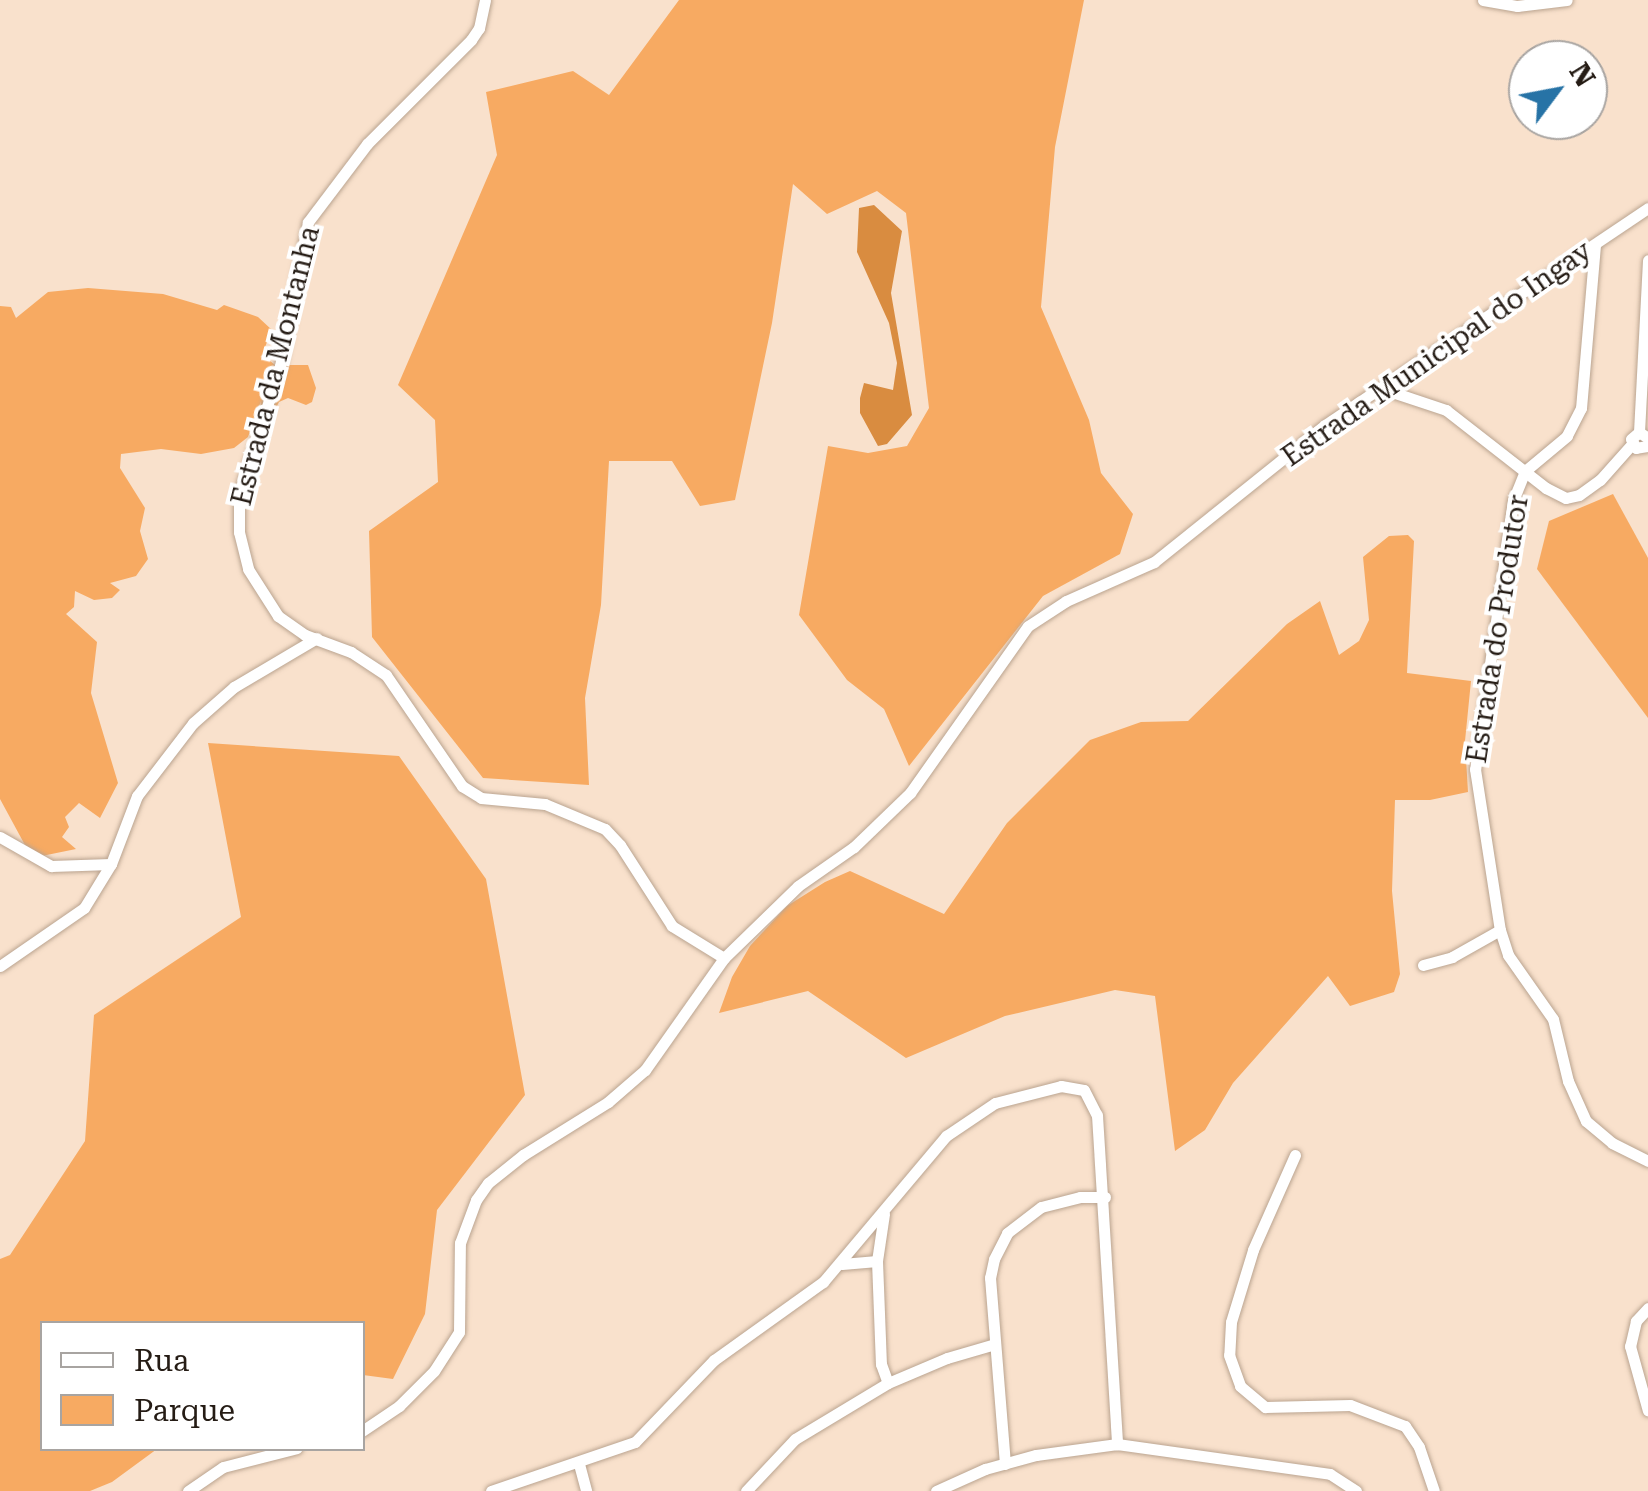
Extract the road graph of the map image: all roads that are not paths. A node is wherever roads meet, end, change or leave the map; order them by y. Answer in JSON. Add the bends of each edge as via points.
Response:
{"nodes":[{"id":1,"x":485,"y":0,"type":"edge"},
{"id":2,"x":1483,"y":0,"type":"edge"},
{"id":3,"x":1567,"y":0,"type":"edge"},
{"id":4,"x":1648,"y":208,"type":"edge"},
{"id":5,"x":1594,"y":245,"type":"junction"},
{"id":6,"x":1648,"y":260,"type":"edge"},
{"id":7,"x":1380,"y":388,"type":"junction"},
{"id":8,"x":1644,"y":442,"type":"edge"},
{"id":9,"x":1526,"y":470,"type":"junction"},
{"id":10,"x":317,"y":638,"type":"junction"},
{"id":11,"x":0,"y":836,"type":"edge"},
{"id":12,"x":111,"y":864,"type":"junction"},
{"id":13,"x":1500,"y":930,"type":"junction"},
{"id":14,"x":724,"y":958,"type":"junction"},
{"id":15,"x":1424,"y":965,"type":"dead end"},
{"id":16,"x":0,"y":966,"type":"edge"},
{"id":17,"x":1295,"y":1154,"type":"dead end"},
{"id":18,"x":1648,"y":1161,"type":"edge"},
{"id":19,"x":1105,"y":1197,"type":"junction"},
{"id":20,"x":884,"y":1212,"type":"junction"},
{"id":21,"x":864,"y":1236,"type":"junction"},
{"id":22,"x":880,"y":1241,"type":"junction"},
{"id":23,"x":877,"y":1261,"type":"junction"},
{"id":24,"x":840,"y":1265,"type":"junction"},
{"id":25,"x":1648,"y":1308,"type":"edge"},
{"id":26,"x":995,"y":1344,"type":"junction"},
{"id":27,"x":888,"y":1383,"type":"junction"},
{"id":28,"x":1648,"y":1411,"type":"edge"},
{"id":29,"x":365,"y":1429,"type":"edge"},
{"id":30,"x":1117,"y":1444,"type":"junction"},
{"id":31,"x":285,"y":1451,"type":"edge"},
{"id":32,"x":579,"y":1464,"type":"junction"},
{"id":33,"x":1005,"y":1464,"type":"junction"},
{"id":34,"x":1355,"y":1489,"type":"edge"},
{"id":35,"x":188,"y":1491,"type":"edge"},
{"id":36,"x":490,"y":1491,"type":"edge"},
{"id":37,"x":586,"y":1491,"type":"edge"},
{"id":38,"x":746,"y":1491,"type":"edge"},
{"id":39,"x":936,"y":1491,"type":"edge"},
{"id":40,"x":1434,"y":1491,"type":"edge"}],
"edges":[{"from":1,"to":10,"type":"street","name":"Estrada da Montanha","via":[[471,40],[367,144],[308,222],[280,366],[239,494],[238,532],[248,569],[270,605],[292,628]]},
{"from":2,"to":3,"type":"street","via":[[1517,6]]},
{"from":4,"to":5,"type":"street","name":"Estrada Municipal do Ingay"},
{"from":5,"to":7,"type":"street","name":"Estrada Municipal do Ingay"},
{"from":5,"to":9,"type":"street","name":"Estrada do Produtor","via":[[1581,408],[1567,436]]},
{"from":6,"to":8,"type":"street"},
{"from":7,"to":9,"type":"street","via":[[1446,410]]},
{"from":7,"to":14,"type":"street","name":"Estrada Municipal do Ingay","via":[[1154,562],[1066,601],[1028,626],[910,792]]},
{"from":8,"to":9,"type":"street","via":[[1572,498],[1560,497]]},
{"from":9,"to":13,"type":"street","name":"Estrada do Produtor","via":[[1513,500],[1475,749]]},
{"from":10,"to":12,"type":"street","via":[[234,688],[193,723],[137,796]]},
{"from":10,"to":14,"type":"street","name":"Estrada da Montanha","via":[[386,676],[473,795],[545,804],[604,828],[672,926]]},
{"from":11,"to":12,"type":"street","via":[[51,866]]},
{"from":12,"to":16,"type":"street","via":[[78,915]]},
{"from":13,"to":15,"type":"street"},
{"from":13,"to":18,"type":"street","name":"Estrada do Produtor","via":[[1518,976],[1553,1019],[1581,1112],[1601,1135]]},
{"from":14,"to":29,"type":"street","name":"Estrada Municipal do Ingay","via":[[633,1083],[488,1183],[460,1243],[459,1332],[434,1371]]},
{"from":17,"to":40,"type":"street","via":[[1230,1322],[1229,1355],[1240,1386],[1265,1407],[1350,1406],[1405,1426],[1420,1447]]},
{"from":19,"to":20,"type":"street","via":[[1092,1100],[1084,1090],[1061,1086],[994,1103],[966,1119]]},
{"from":19,"to":26,"type":"street","via":[[1041,1207],[1007,1233],[990,1278]]},
{"from":19,"to":30,"type":"street"},
{"from":20,"to":21,"type":"street"},
{"from":20,"to":22,"type":"street"},
{"from":21,"to":22,"type":"street"},
{"from":21,"to":24,"type":"street"},
{"from":22,"to":23,"type":"street"},
{"from":23,"to":24,"type":"street"},
{"from":23,"to":27,"type":"street","via":[[881,1364]]},
{"from":24,"to":32,"type":"street","via":[[714,1360],[651,1430]]},
{"from":25,"to":28,"type":"street","via":[[1636,1321],[1630,1346]]},
{"from":26,"to":27,"type":"street"},
{"from":26,"to":33,"type":"street"},
{"from":27,"to":38,"type":"street","via":[[795,1439]]},
{"from":30,"to":33,"type":"street"},
{"from":30,"to":34,"type":"street","via":[[1330,1474]]},
{"from":31,"to":35,"type":"street","via":[[223,1466]]},
{"from":32,"to":36,"type":"street"},
{"from":32,"to":37,"type":"street"},
{"from":33,"to":39,"type":"street"}]}
